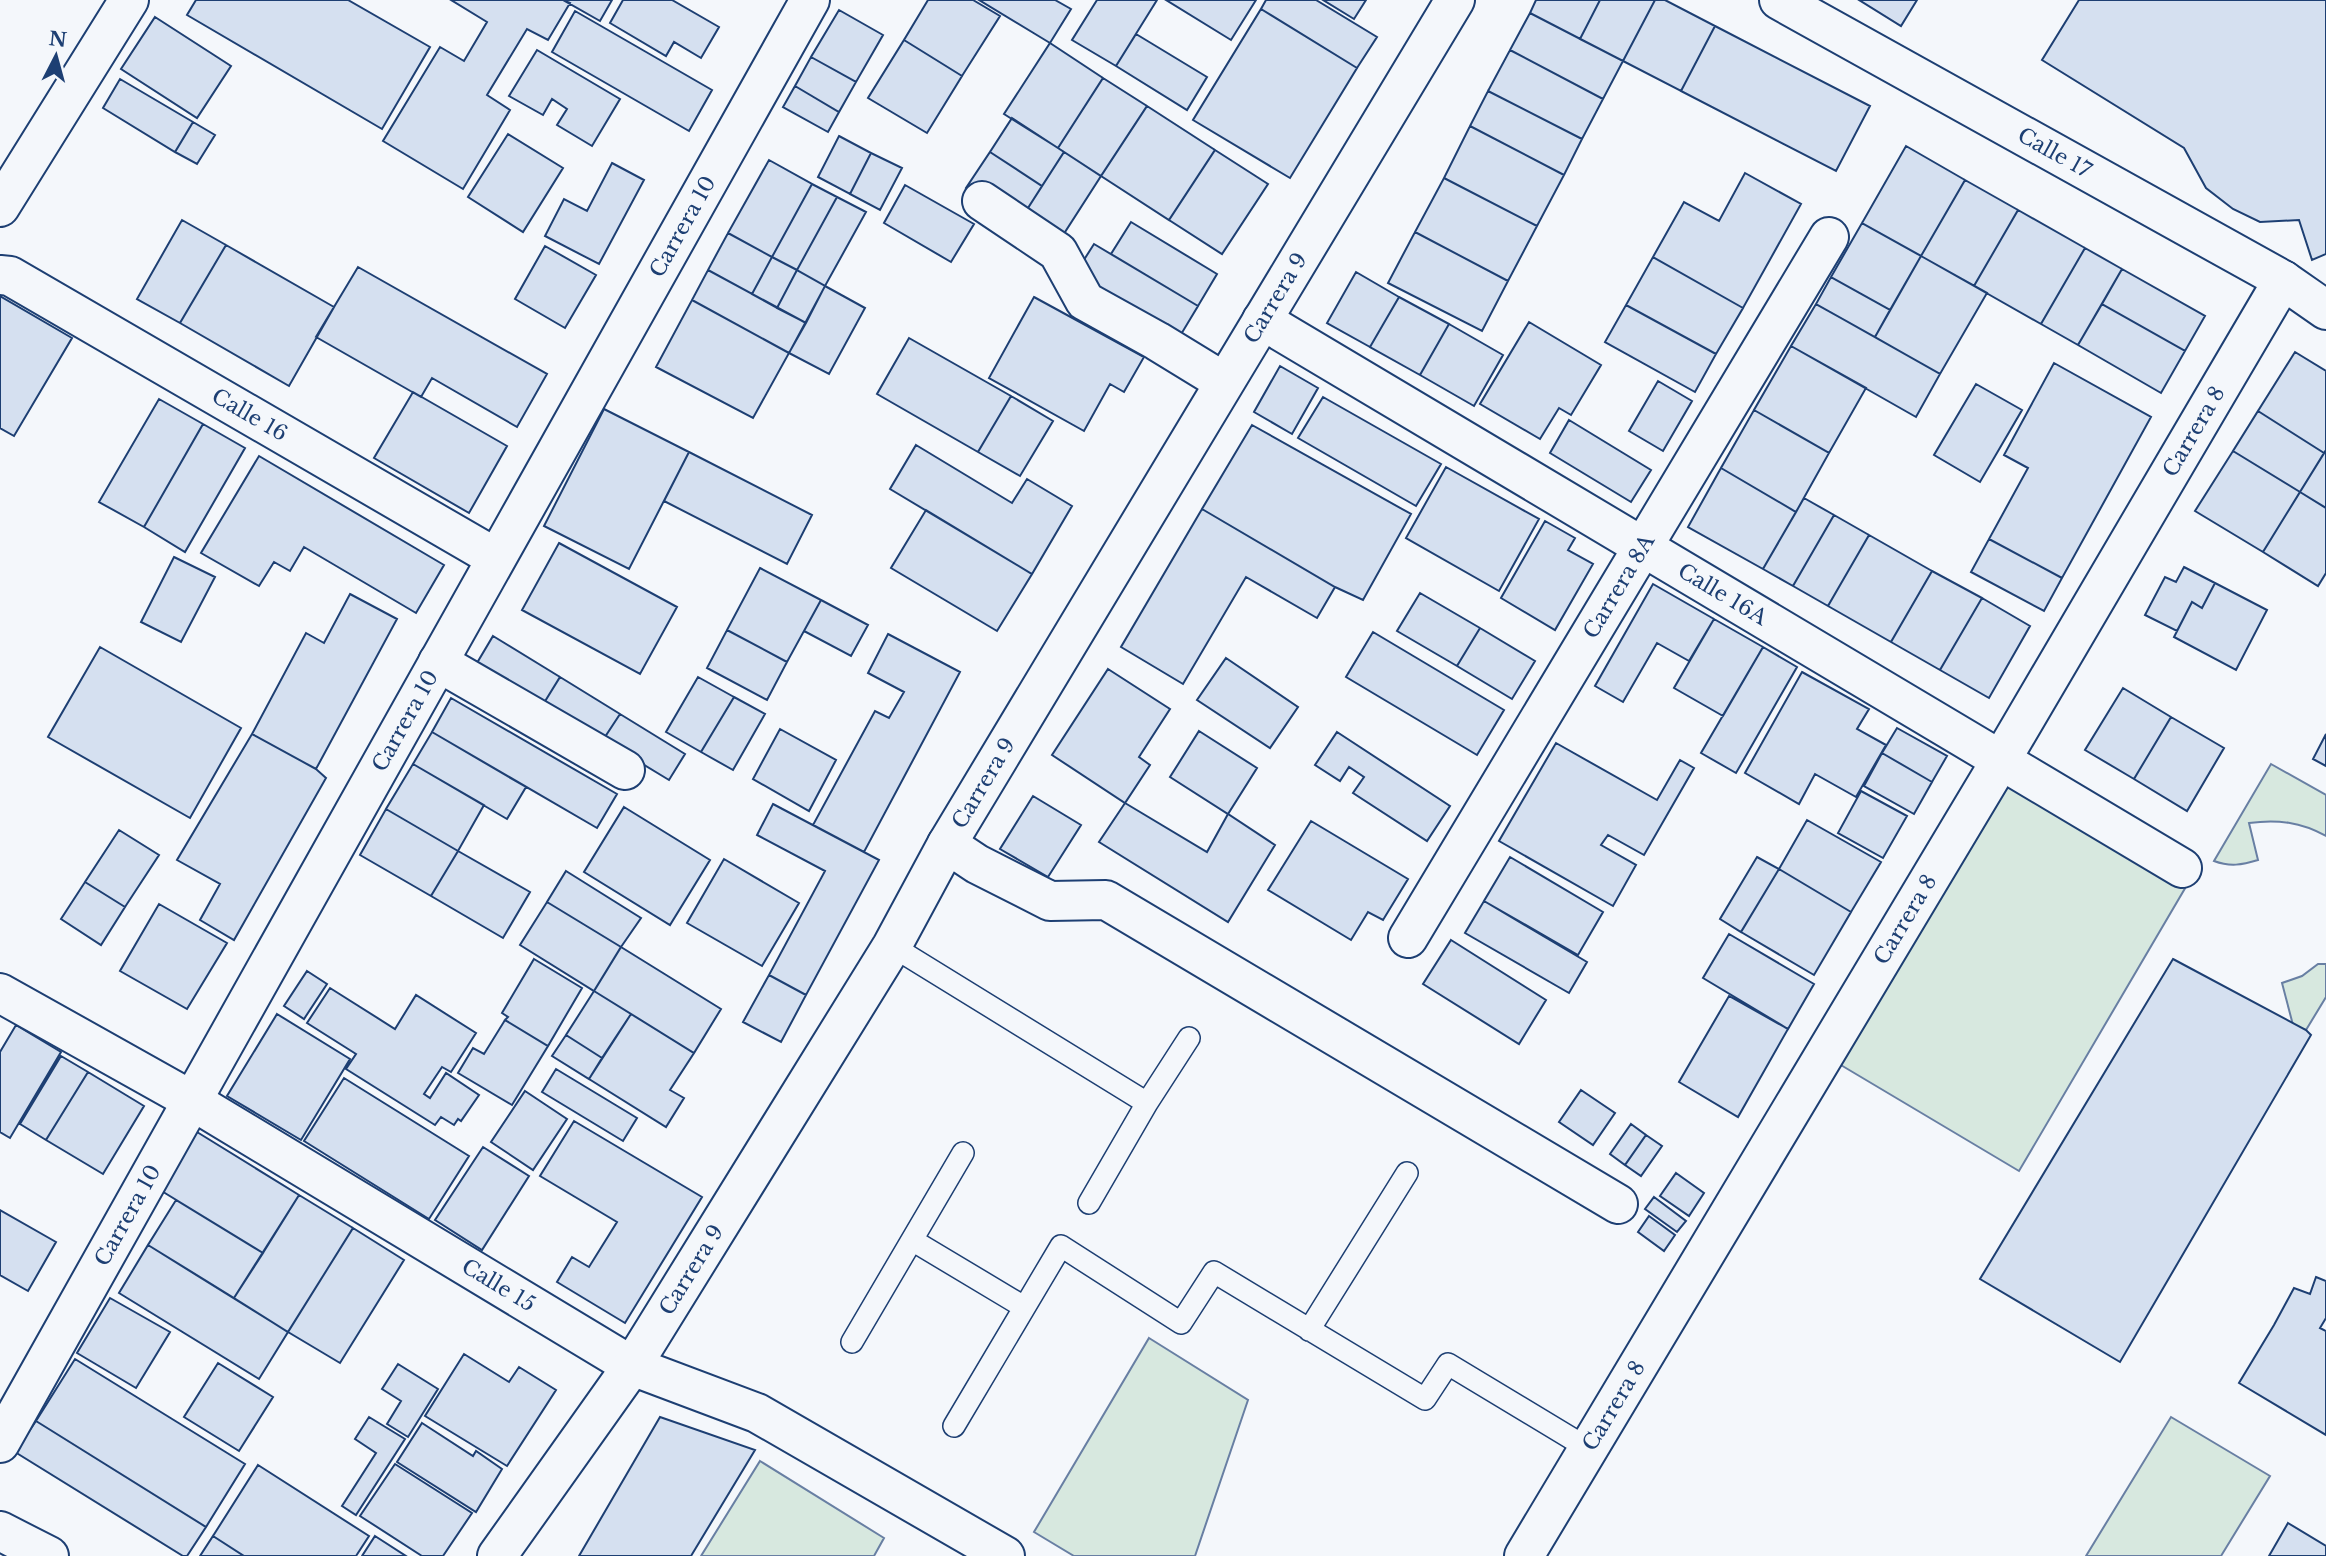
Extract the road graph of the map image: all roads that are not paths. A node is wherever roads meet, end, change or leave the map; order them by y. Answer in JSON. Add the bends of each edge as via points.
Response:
{"nodes":[{"id":1,"x":129,"y":0,"type":"edge"},
{"id":2,"x":810,"y":0,"type":"edge"},
{"id":3,"x":1454,"y":0,"type":"edge"},
{"id":4,"x":1779,"y":0,"type":"edge"},
{"id":5,"x":982,"y":201,"type":"dead end"},
{"id":6,"x":0,"y":207,"type":"edge"},
{"id":7,"x":1829,"y":236,"type":"dead end"},
{"id":8,"x":0,"y":275,"type":"edge"},
{"id":9,"x":2283,"y":280,"type":"junction"},
{"id":10,"x":2322,"y":304,"type":"edge"},
{"id":11,"x":1262,"y":320,"type":"junction"},
{"id":12,"x":1224,"y":382,"type":"junction"},
{"id":13,"x":1644,"y":548,"type":"junction"},
{"id":14,"x":496,"y":558,"type":"junction"},
{"id":15,"x":438,"y":662,"type":"junction"},
{"id":16,"x":2001,"y":760,"type":"junction"},
{"id":17,"x":625,"y":770,"type":"dead end"},
{"id":18,"x":947,"y":844,"type":"junction"},
{"id":19,"x":2182,"y":868,"type":"dead end"},
{"id":20,"x":1408,"y":938,"type":"dead end"},
{"id":21,"x":892,"y":946,"type":"junction"},
{"id":22,"x":0,"y":993,"type":"edge"},
{"id":23,"x":1189,"y":1038,"type":"dead end"},
{"id":24,"x":191,"y":1101,"type":"junction"},
{"id":25,"x":1147,"y":1103,"type":"junction"},
{"id":26,"x":963,"y":1153,"type":"dead end"},
{"id":27,"x":1407,"y":1173,"type":"dead end"},
{"id":28,"x":1089,"y":1203,"type":"dead end"},
{"id":29,"x":1618,"y":1204,"type":"dead end"},
{"id":30,"x":912,"y":1240,"type":"junction"},
{"id":31,"x":1024,"y":1307,"type":"junction"},
{"id":32,"x":1309,"y":1330,"type":"junction"},
{"id":33,"x":852,"y":1342,"type":"dead end"},
{"id":34,"x":632,"y":1366,"type":"junction"},
{"id":35,"x":954,"y":1426,"type":"dead end"},
{"id":36,"x":0,"y":1443,"type":"edge"},
{"id":37,"x":1589,"y":1449,"type":"junction"},
{"id":38,"x":0,"y":1531,"type":"edge"},
{"id":39,"x":48,"y":1556,"type":"edge"},
{"id":40,"x":496,"y":1556,"type":"edge"},
{"id":41,"x":1005,"y":1556,"type":"edge"},
{"id":42,"x":1524,"y":1556,"type":"edge"}],
"edges":[{"from":1,"to":6,"type":"street"},
{"from":2,"to":14,"type":"street","name":"Carrera 10"},
{"from":3,"to":11,"type":"street","name":"Carrera 9"},
{"from":4,"to":9,"type":"street","name":"Calle 17"},
{"from":5,"to":12,"type":"street","via":[[1058,252],[1085,302]]},
{"from":7,"to":13,"type":"street","name":"Carrera 8A"},
{"from":8,"to":14,"type":"street","name":"Calle 16","via":[[10,276]]},
{"from":9,"to":10,"type":"street","name":"Calle 17"},
{"from":9,"to":16,"type":"street","name":"Carrera 8"},
{"from":11,"to":12,"type":"street","name":"Carrera 9"},
{"from":11,"to":13,"type":"street","name":"Calle 16A"},
{"from":12,"to":18,"type":"street","name":"Carrera 9"},
{"from":13,"to":16,"type":"street","name":"Calle 16A"},
{"from":13,"to":20,"type":"street","name":"Carrera 8A"},
{"from":14,"to":15,"type":"street","name":"Carrera 10"},
{"from":15,"to":17,"type":"street"},
{"from":15,"to":24,"type":"street","name":"Carrera 10"},
{"from":16,"to":19,"type":"street","name":"Calle 16A"},
{"from":16,"to":37,"type":"street","name":"Carrera 8"},
{"from":18,"to":21,"type":"street","name":"Carrera 9"},
{"from":18,"to":29,"type":"street","via":[[1050,901],[1106,900]]},
{"from":21,"to":25,"type":"lane"},
{"from":21,"to":34,"type":"street","name":"Carrera 9"},
{"from":22,"to":24,"type":"street","name":"Calle 15"},
{"from":23,"to":25,"type":"lane"},
{"from":24,"to":34,"type":"street","name":"Calle 15"},
{"from":24,"to":36,"type":"street","name":"Carrera 10"},
{"from":25,"to":28,"type":"lane"},
{"from":26,"to":30,"type":"lane"},
{"from":27,"to":32,"type":"lane"},
{"from":30,"to":31,"type":"lane"},
{"from":30,"to":33,"type":"lane"},
{"from":31,"to":32,"type":"lane","via":[[1061,1246],[1181,1323],[1213,1272]]},
{"from":31,"to":35,"type":"lane"},
{"from":32,"to":37,"type":"lane","via":[[1425,1399],[1448,1363]]},
{"from":34,"to":40,"type":"street","name":"Carrera 9"},
{"from":34,"to":41,"type":"street","name":"Calle 15","via":[[757,1413]]},
{"from":37,"to":42,"type":"street","name":"Carrera 8"},
{"from":38,"to":39,"type":"street"}]}
